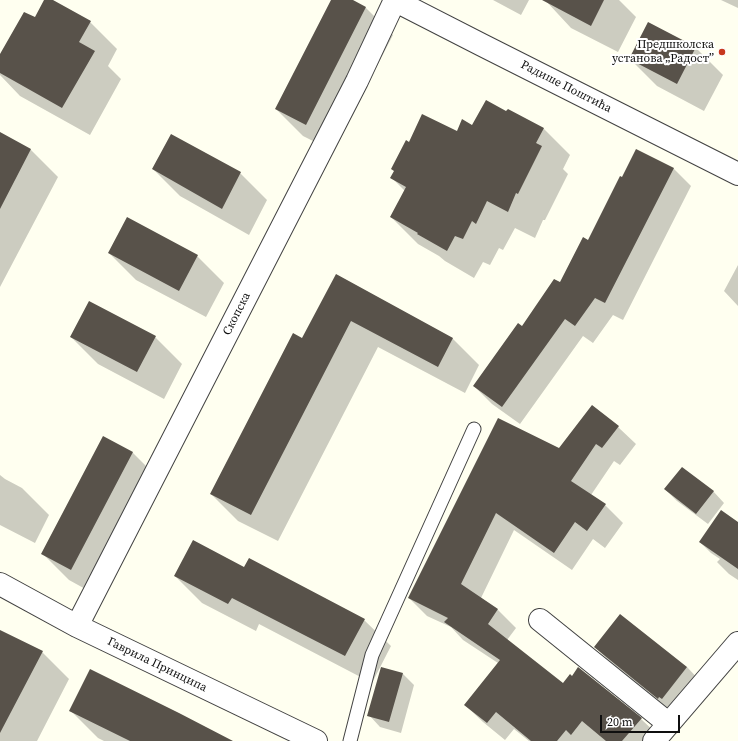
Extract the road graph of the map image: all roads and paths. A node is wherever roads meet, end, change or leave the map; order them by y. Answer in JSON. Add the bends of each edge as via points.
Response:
{"nodes":[{"id":1,"x":394,"y":0,"type":"edge"},
{"id":2,"x":738,"y":174,"type":"edge"},
{"id":3,"x":474,"y":429,"type":"dead end"},
{"id":4,"x":0,"y":584,"type":"edge"},
{"id":5,"x":540,"y":620,"type":"dead end"},
{"id":6,"x":77,"y":626,"type":"junction"},
{"id":7,"x":738,"y":643,"type":"edge"},
{"id":8,"x":669,"y":724,"type":"junction"},
{"id":9,"x":316,"y":741,"type":"edge"},
{"id":10,"x":350,"y":741,"type":"edge"},
{"id":11,"x":654,"y":741,"type":"edge"}],
"edges":[{"from":1,"to":2,"type":"street","name":"Радише Поштића"},
{"from":1,"to":6,"type":"street","name":"Скопска","via":[[357,82]]},
{"from":3,"to":10,"type":"lane","via":[[372,655]]},
{"from":4,"to":6,"type":"street","name":"Гаврила Принципа"},
{"from":5,"to":8,"type":"street"},
{"from":6,"to":9,"type":"street","name":"Гаврила Принципа"},
{"from":7,"to":8,"type":"street"},
{"from":8,"to":11,"type":"street"}]}
